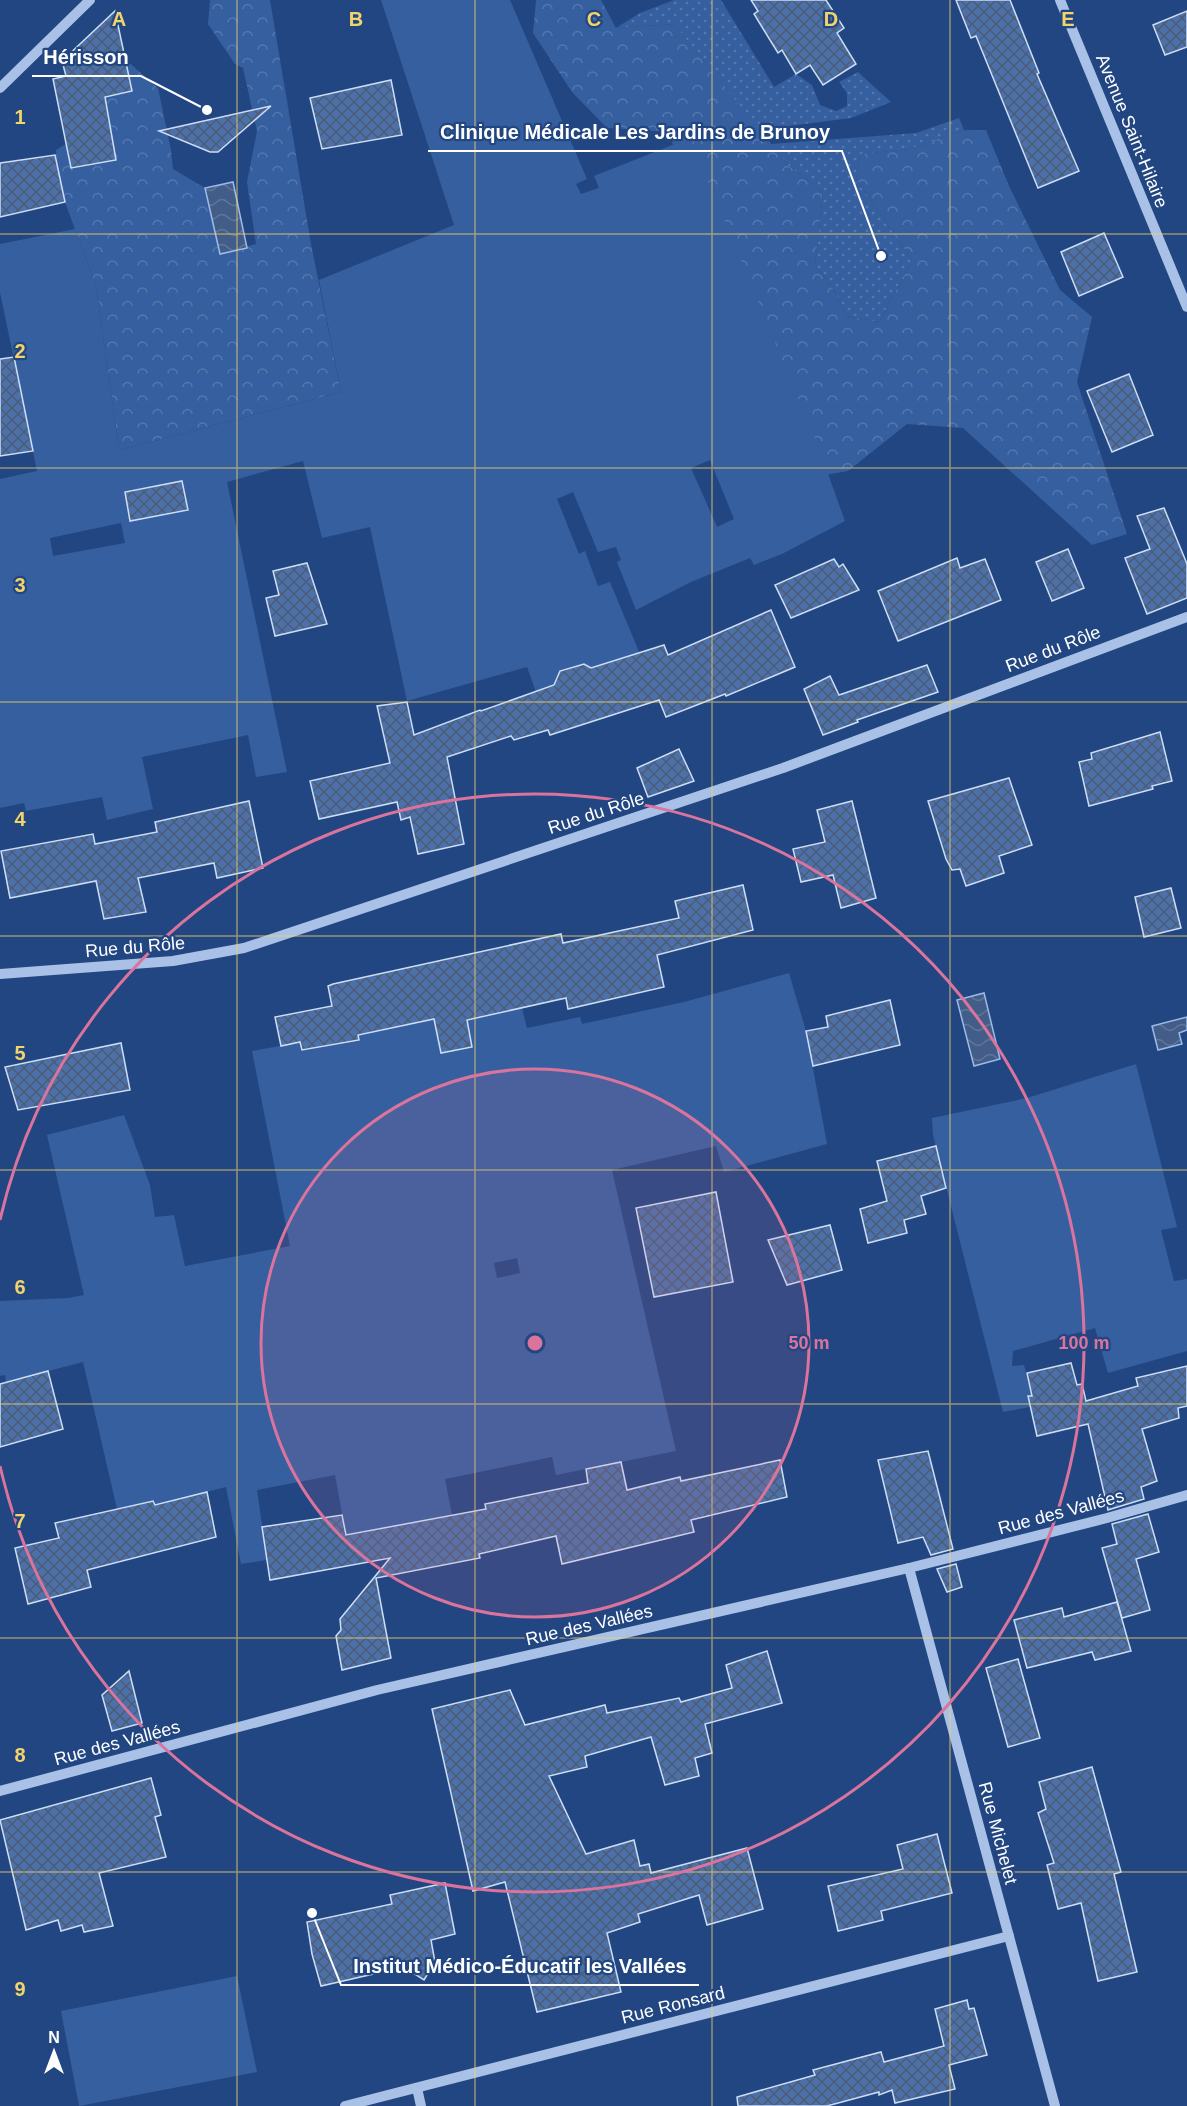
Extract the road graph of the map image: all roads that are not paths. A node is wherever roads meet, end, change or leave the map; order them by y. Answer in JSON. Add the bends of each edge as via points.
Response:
{"nodes":[{"id":1,"x":90,"y":0,"type":"edge"},
{"id":2,"x":1060,"y":0,"type":"edge"},
{"id":3,"x":0,"y":88,"type":"edge"},
{"id":4,"x":1187,"y":307,"type":"edge"},
{"id":5,"x":1187,"y":617,"type":"edge"},
{"id":6,"x":0,"y":974,"type":"edge"},
{"id":7,"x":1187,"y":1495,"type":"edge"},
{"id":8,"x":909,"y":1568,"type":"junction"},
{"id":9,"x":0,"y":1791,"type":"edge"},
{"id":10,"x":1009,"y":1936,"type":"junction"},
{"id":11,"x":417,"y":2088,"type":"junction"},
{"id":12,"x":345,"y":2106,"type":"edge"},
{"id":13,"x":421,"y":2106,"type":"edge"},
{"id":14,"x":1055,"y":2106,"type":"edge"}],
"edges":[{"from":1,"to":3,"type":"street"},
{"from":2,"to":4,"type":"street","name":"Avenue Saint-Hilaire"},
{"from":5,"to":6,"type":"street","name":"Rue du Rôle","via":[[783,768],[244,948],[173,961]]},
{"from":7,"to":8,"type":"street","name":"Rue des Vallées"},
{"from":8,"to":9,"type":"street","name":"Rue des Vallées","via":[[377,1690]]},
{"from":8,"to":10,"type":"street","name":"Rue Michelet"},
{"from":10,"to":11,"type":"street","name":"Rue Ronsard"},
{"from":10,"to":14,"type":"street","name":"Rue Michelet"},
{"from":11,"to":12,"type":"street","name":"Rue Ronsard"},
{"from":11,"to":13,"type":"street"}]}
